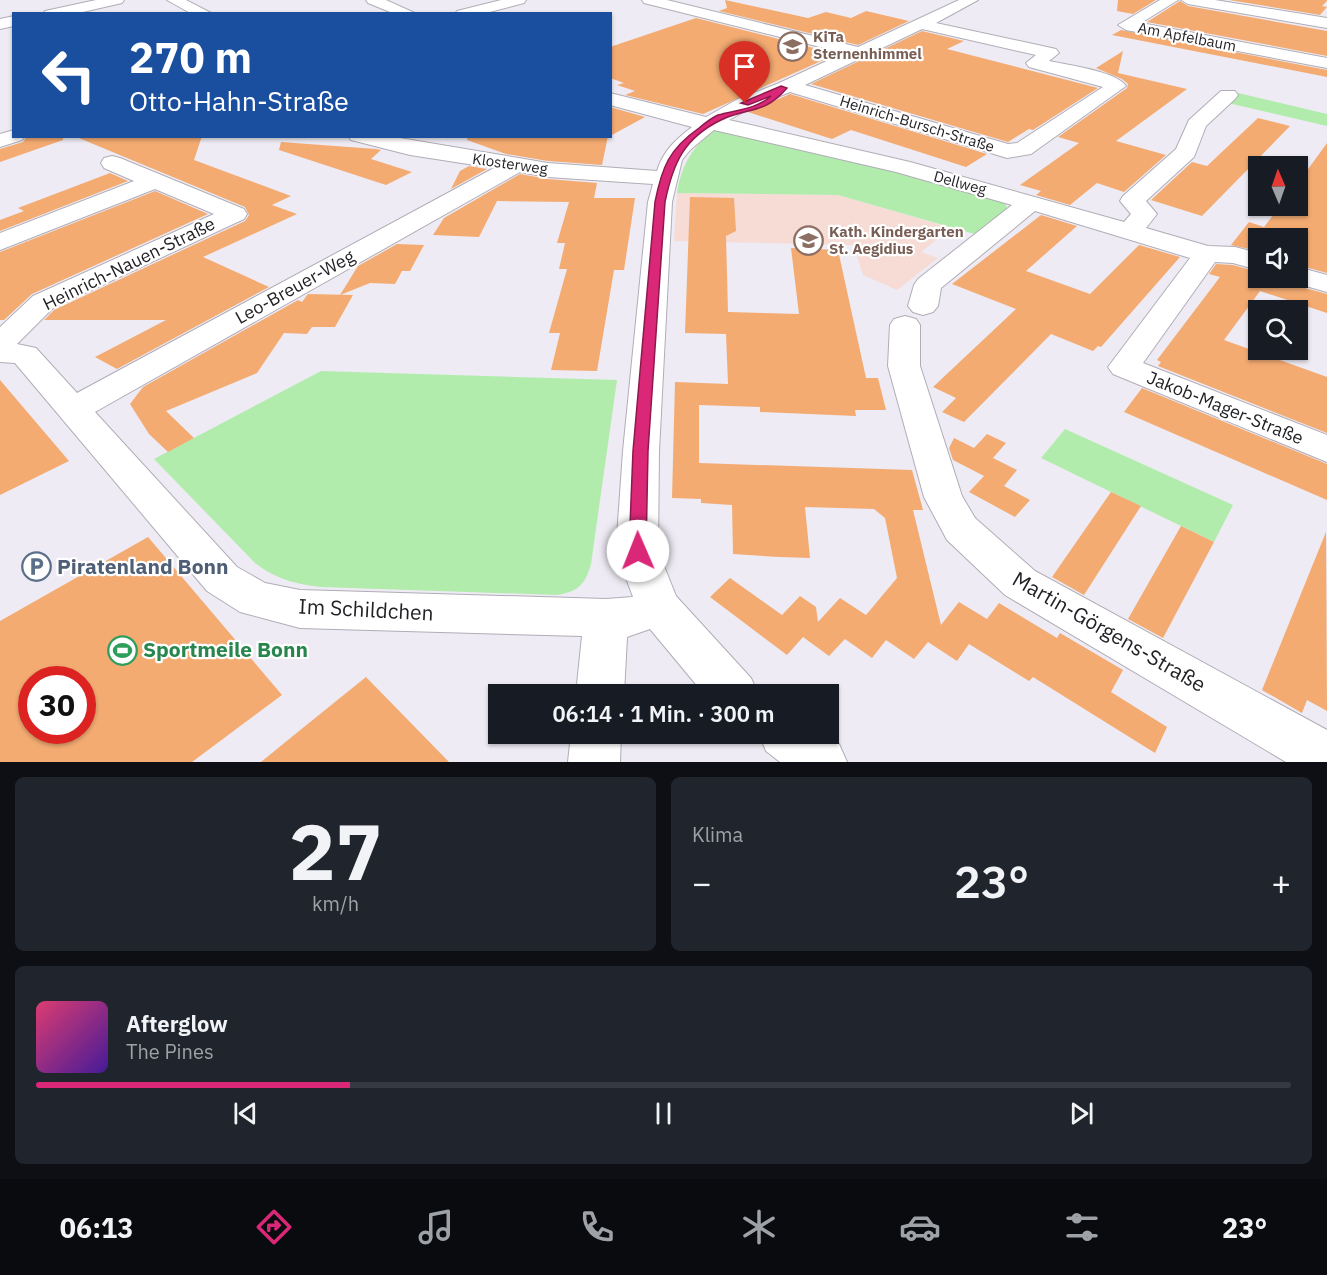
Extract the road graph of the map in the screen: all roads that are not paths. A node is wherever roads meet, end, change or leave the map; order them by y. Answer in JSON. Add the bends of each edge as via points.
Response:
{"nodes":[{"id":1,"x":117,"y":0,"type":"edge"},
{"id":2,"x":174,"y":0,"type":"edge"},
{"id":3,"x":373,"y":0,"type":"edge"},
{"id":4,"x":519,"y":0,"type":"edge"},
{"id":5,"x":649,"y":0,"type":"edge"},
{"id":6,"x":971,"y":0,"type":"edge"},
{"id":7,"x":1171,"y":0,"type":"edge"},
{"id":8,"x":1188,"y":0,"type":"edge"},
{"id":9,"x":931,"y":2,"type":"dead end"},
{"id":10,"x":956,"y":7,"type":"junction"},
{"id":11,"x":60,"y":12,"type":"edge"},
{"id":12,"x":201,"y":12,"type":"edge"},
{"id":13,"x":405,"y":12,"type":"edge"},
{"id":14,"x":470,"y":12,"type":"edge"},
{"id":15,"x":1327,"y":23,"type":"edge"},
{"id":16,"x":921,"y":24,"type":"junction"},
{"id":17,"x":859,"y":52,"type":"junction"},
{"id":18,"x":1327,"y":63,"type":"edge"},
{"id":19,"x":786,"y":87,"type":"junction"},
{"id":20,"x":1228,"y":95,"type":"dead end"},
{"id":21,"x":612,"y":100,"type":"edge"},
{"id":22,"x":714,"y":121,"type":"junction"},
{"id":23,"x":367,"y":138,"type":"edge"},
{"id":24,"x":112,"y":163,"type":"dead end"},
{"id":25,"x":516,"y":165,"type":"junction"},
{"id":26,"x":665,"y":178,"type":"junction"},
{"id":27,"x":154,"y":181,"type":"junction"},
{"id":28,"x":1031,"y":202,"type":"junction"},
{"id":29,"x":1129,"y":231,"type":"junction"},
{"id":30,"x":0,"y":242,"type":"edge"},
{"id":31,"x":1207,"y":254,"type":"junction"},
{"id":32,"x":1248,"y":259,"type":"edge"},
{"id":33,"x":1308,"y":278,"type":"edge"},
{"id":34,"x":1327,"y":284,"type":"edge"},
{"id":35,"x":0,"y":344,"type":"edge"},
{"id":36,"x":0,"y":352,"type":"edge"},
{"id":37,"x":73,"y":410,"type":"junction"},
{"id":38,"x":1327,"y":449,"type":"edge"},
{"id":39,"x":658,"y":607,"type":"junction"},
{"id":40,"x":606,"y":618,"type":"junction"},
{"id":41,"x":601,"y":684,"type":"edge"},
{"id":42,"x":725,"y":684,"type":"edge"},
{"id":43,"x":595,"y":744,"type":"edge"},
{"id":44,"x":797,"y":744,"type":"edge"},
{"id":45,"x":1327,"y":758,"type":"edge"},
{"id":46,"x":594,"y":762,"type":"edge"},
{"id":47,"x":821,"y":762,"type":"edge"}],
"edges":[{"from":1,"to":11,"type":"street"},
{"from":2,"to":12,"type":"street"},
{"from":3,"to":13,"type":"street"},
{"from":4,"to":14,"type":"street"},
{"from":5,"to":17,"type":"street"},
{"from":6,"to":10,"type":"street"},
{"from":7,"to":18,"type":"street","name":"Am Apfelbaum","via":[[1126,25],[1302,52]]},
{"from":8,"to":15,"type":"street"},
{"from":9,"to":10,"type":"street"},
{"from":10,"to":16,"type":"street"},
{"from":16,"to":17,"type":"street"},
{"from":16,"to":19,"type":"street","name":"Heinrich-Bursch-Straße","via":[[1050,53],[1035,63],[1117,86],[1023,149],[1007,151]]},
{"from":17,"to":19,"type":"street"},
{"from":19,"to":22,"type":"street","via":[[757,108]]},
{"from":20,"to":29,"type":"street","via":[[1196,124],[1186,152],[1132,201],[1145,214]]},
{"from":21,"to":22,"type":"street","name":"Dellweg","via":[[696,122]]},
{"from":22,"to":26,"type":"street","via":[[682,145]]},
{"from":22,"to":28,"type":"street","name":"Dellweg"},
{"from":23,"to":25,"type":"street","name":"Klosterweg"},
{"from":24,"to":27,"type":"street"},
{"from":25,"to":26,"type":"street","name":"Klosterweg"},
{"from":25,"to":37,"type":"street","name":"Leo-Breuer-Weg"},
{"from":26,"to":39,"type":"street","via":[[660,202],[637,518],[638,551]]},
{"from":27,"to":30,"type":"street"},
{"from":27,"to":35,"type":"street","name":"Heinrich-Nauen-Straße","via":[[235,214],[43,302]]},
{"from":28,"to":29,"type":"street","name":"Dellweg"},
{"from":28,"to":45,"type":"street","name":"Martin-Görgens-Straße","via":[[928,285],[914,315],[904,366],[943,496],[961,529],[1020,583]]},
{"from":29,"to":31,"type":"street","name":"Dellweg"},
{"from":31,"to":32,"type":"street","name":"Dellweg"},
{"from":31,"to":38,"type":"street","name":"Jakob-Mager-Straße","via":[[1124,367]]},
{"from":33,"to":34,"type":"street"},
{"from":36,"to":37,"type":"street","name":"Im Schildchen","via":[[25,355]]},
{"from":37,"to":40,"type":"street","name":"Im Schildchen","via":[[222,579],[255,599],[300,609]]},
{"from":39,"to":40,"type":"street","name":"Im Schildchen","via":[[627,618]]},
{"from":39,"to":42,"type":"street"},
{"from":40,"to":41,"type":"street"},
{"from":43,"to":46,"type":"street"},
{"from":44,"to":47,"type":"street"}]}
